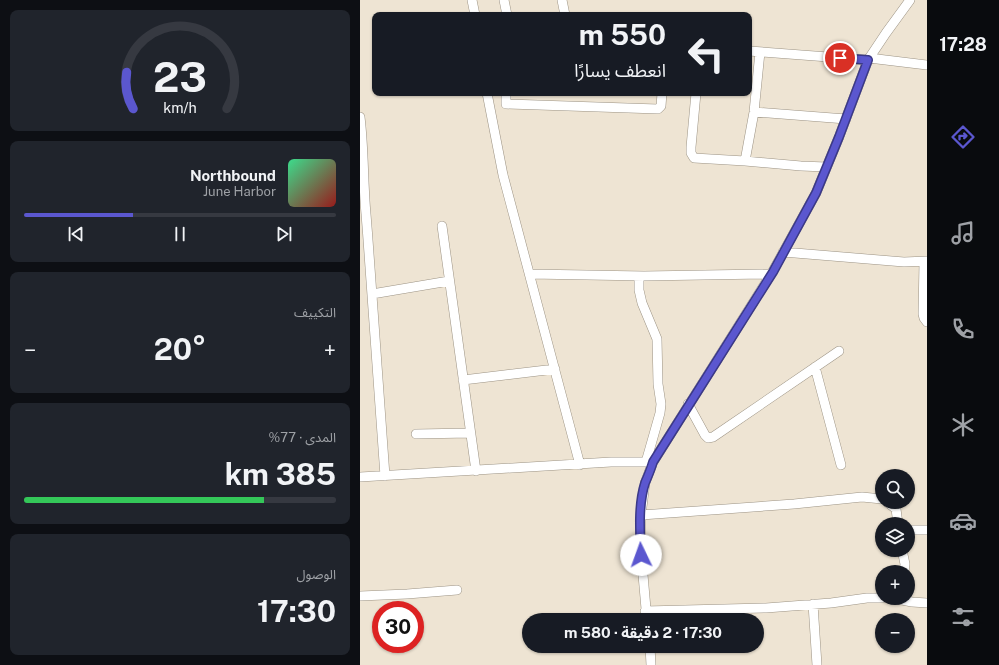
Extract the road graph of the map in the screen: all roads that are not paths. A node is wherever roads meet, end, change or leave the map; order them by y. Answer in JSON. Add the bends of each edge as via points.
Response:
{"nodes":[{"id":1,"x":472,"y":0,"type":"edge"},
{"id":2,"x":504,"y":0,"type":"edge"},
{"id":3,"x":562,"y":0,"type":"edge"},
{"id":4,"x":910,"y":0,"type":"edge"},
{"id":5,"x":474,"y":12,"type":"edge"},
{"id":6,"x":506,"y":12,"type":"edge"},
{"id":7,"x":564,"y":12,"type":"edge"},
{"id":8,"x":752,"y":52,"type":"edge"},
{"id":9,"x":760,"y":52,"type":"junction"},
{"id":10,"x":868,"y":59,"type":"junction"},
{"id":11,"x":927,"y":65,"type":"edge"},
{"id":12,"x":488,"y":96,"type":"edge"},
{"id":13,"x":506,"y":96,"type":"edge"},
{"id":14,"x":662,"y":96,"type":"edge"},
{"id":15,"x":696,"y":96,"type":"edge"},
{"id":16,"x":754,"y":112,"type":"junction"},
{"id":17,"x":360,"y":117,"type":"edge"},
{"id":18,"x":846,"y":119,"type":"junction"},
{"id":19,"x":745,"y":161,"type":"junction"},
{"id":20,"x":826,"y":167,"type":"junction"},
{"id":21,"x":442,"y":226,"type":"dead end"},
{"id":22,"x":783,"y":252,"type":"junction"},
{"id":23,"x":926,"y":261,"type":"edge"},
{"id":24,"x":530,"y":274,"type":"junction"},
{"id":25,"x":771,"y":274,"type":"junction"},
{"id":26,"x":639,"y":276,"type":"junction"},
{"id":27,"x":449,"y":281,"type":"junction"},
{"id":28,"x":372,"y":294,"type":"junction"},
{"id":29,"x":927,"y":322,"type":"edge"},
{"id":30,"x":839,"y":351,"type":"dead end"},
{"id":31,"x":815,"y":367,"type":"junction"},
{"id":32,"x":555,"y":369,"type":"junction"},
{"id":33,"x":463,"y":380,"type":"junction"},
{"id":34,"x":688,"y":404,"type":"junction"},
{"id":35,"x":470,"y":433,"type":"junction"},
{"id":36,"x":416,"y":434,"type":"dead end"},
{"id":37,"x":649,"y":462,"type":"junction"},
{"id":38,"x":580,"y":465,"type":"junction"},
{"id":39,"x":841,"y":465,"type":"dead end"},
{"id":40,"x":476,"y":471,"type":"junction"},
{"id":41,"x":384,"y":476,"type":"junction"},
{"id":42,"x":360,"y":477,"type":"edge"},
{"id":43,"x":875,"y":498,"type":"edge"},
{"id":44,"x":641,"y":515,"type":"junction"},
{"id":45,"x":915,"y":530,"type":"edge"},
{"id":46,"x":927,"y":530,"type":"edge"},
{"id":47,"x":457,"y":590,"type":"dead end"},
{"id":48,"x":360,"y":596,"type":"edge"},
{"id":49,"x":875,"y":598,"type":"edge"},
{"id":50,"x":915,"y":601,"type":"edge"},
{"id":51,"x":927,"y":603,"type":"edge"},
{"id":52,"x":813,"y":604,"type":"junction"},
{"id":53,"x":646,"y":613,"type":"edge"},
{"id":54,"x":680,"y":613,"type":"edge"},
{"id":55,"x":650,"y":653,"type":"edge"},
{"id":56,"x":651,"y":665,"type":"edge"},
{"id":57,"x":817,"y":665,"type":"edge"}],
"edges":[{"from":1,"to":5,"type":"street"},
{"from":2,"to":6,"type":"street"},
{"from":3,"to":7,"type":"street"},
{"from":4,"to":10,"type":"street"},
{"from":8,"to":9,"type":"street"},
{"from":9,"to":10,"type":"street"},
{"from":9,"to":16,"type":"street"},
{"from":10,"to":11,"type":"street"},
{"from":10,"to":18,"type":"street"},
{"from":12,"to":24,"type":"street","via":[[503,175]]},
{"from":13,"to":14,"type":"street","via":[[506,104],[658,110]]},
{"from":15,"to":19,"type":"street","via":[[692,156],[700,159]]},
{"from":16,"to":18,"type":"street"},
{"from":16,"to":19,"type":"street"},
{"from":17,"to":28,"type":"street"},
{"from":18,"to":20,"type":"street"},
{"from":19,"to":20,"type":"street"},
{"from":20,"to":22,"type":"street","via":[[816,193]]},
{"from":21,"to":27,"type":"street"},
{"from":22,"to":23,"type":"street","via":[[904,262]]},
{"from":22,"to":25,"type":"street"},
{"from":23,"to":29,"type":"street","via":[[922,314]]},
{"from":24,"to":26,"type":"street"},
{"from":24,"to":32,"type":"street"},
{"from":25,"to":26,"type":"street"},
{"from":25,"to":34,"type":"street"},
{"from":26,"to":37,"type":"street","via":[[642,303],[657,339],[661,404]]},
{"from":27,"to":28,"type":"street"},
{"from":27,"to":33,"type":"street"},
{"from":28,"to":41,"type":"street"},
{"from":30,"to":31,"type":"street"},
{"from":31,"to":34,"type":"street","via":[[713,437],[708,438]]},
{"from":31,"to":39,"type":"street"},
{"from":32,"to":33,"type":"street"},
{"from":32,"to":38,"type":"street"},
{"from":33,"to":35,"type":"street"},
{"from":34,"to":37,"type":"street"},
{"from":35,"to":36,"type":"street"},
{"from":35,"to":40,"type":"street"},
{"from":37,"to":38,"type":"street"},
{"from":37,"to":44,"type":"street"},
{"from":38,"to":40,"type":"street"},
{"from":40,"to":41,"type":"street"},
{"from":41,"to":42,"type":"street"},
{"from":43,"to":44,"type":"street","via":[[862,497]]},
{"from":44,"to":53,"type":"street","via":[[640,541]]},
{"from":45,"to":46,"type":"street"},
{"from":47,"to":48,"type":"street"},
{"from":49,"to":52,"type":"street"},
{"from":50,"to":51,"type":"street"},
{"from":52,"to":54,"type":"street"},
{"from":52,"to":57,"type":"street"},
{"from":55,"to":56,"type":"street"}]}
